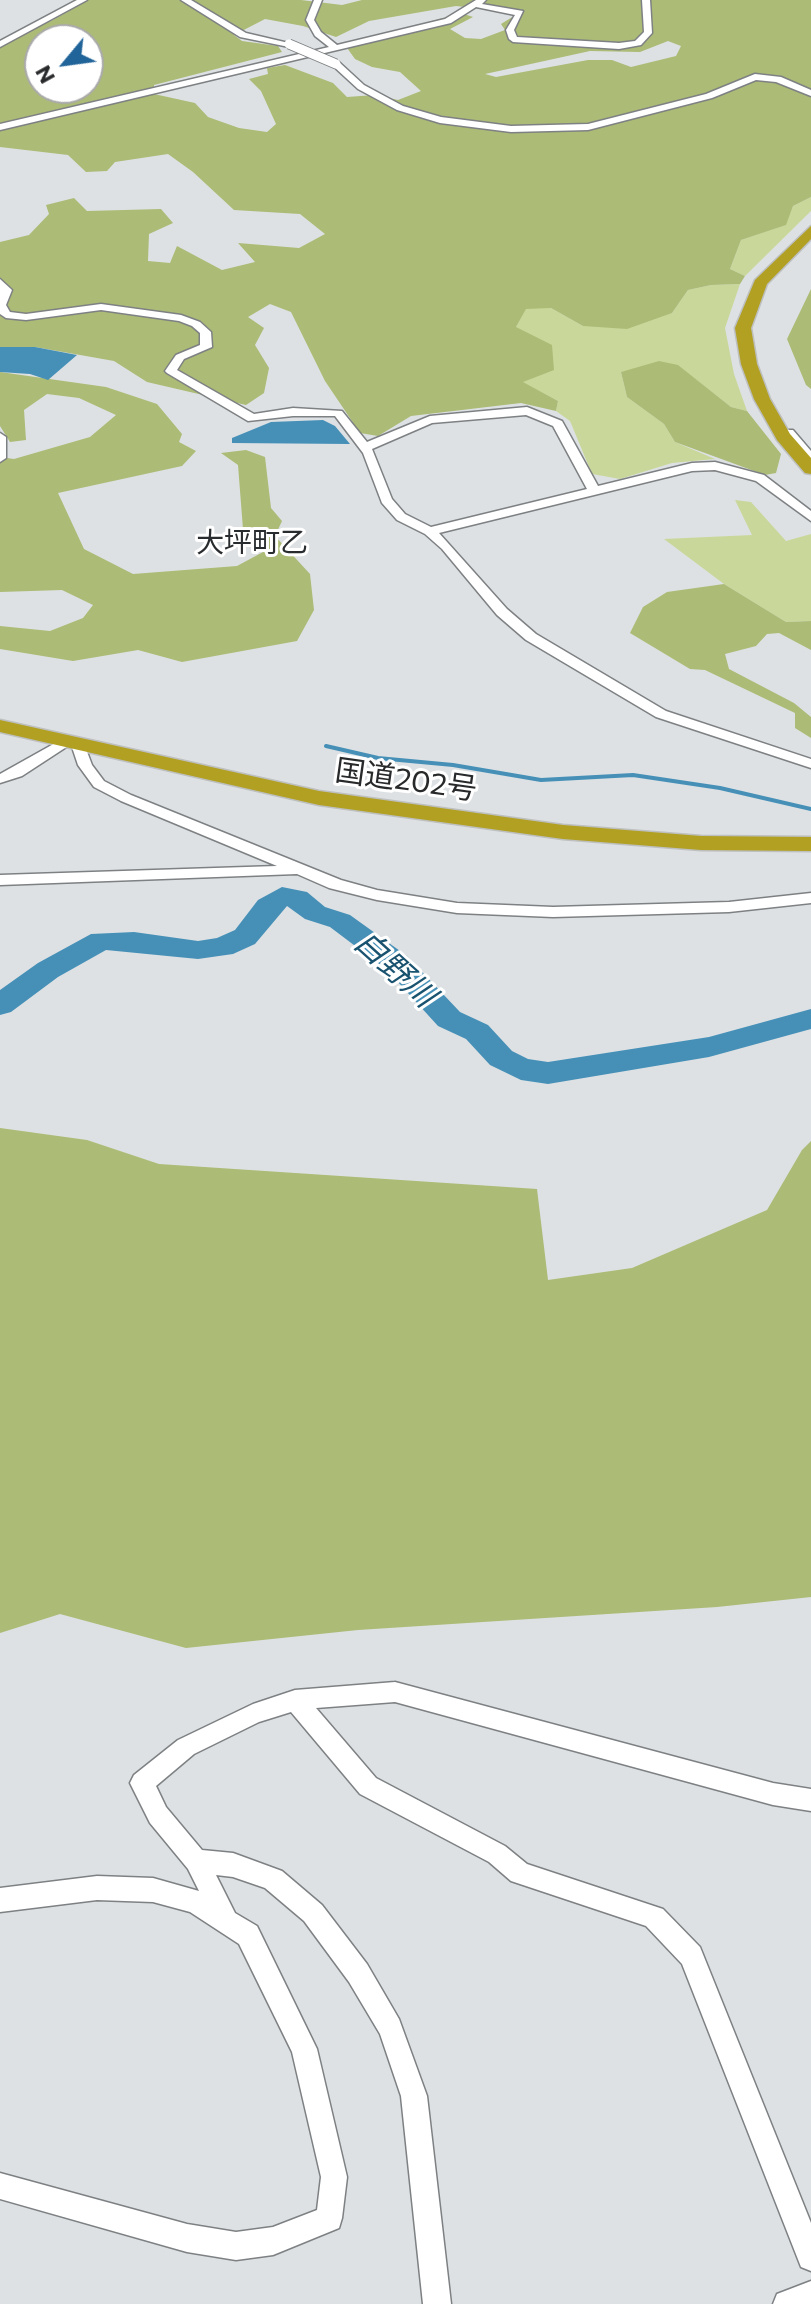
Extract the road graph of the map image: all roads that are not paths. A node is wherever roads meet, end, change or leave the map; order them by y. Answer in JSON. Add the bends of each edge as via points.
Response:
{"nodes":[{"id":1,"x":83,"y":0,"type":"edge"},
{"id":2,"x":185,"y":0,"type":"edge"},
{"id":3,"x":318,"y":0,"type":"edge"},
{"id":4,"x":646,"y":0,"type":"edge"},
{"id":5,"x":479,"y":2,"type":"edge"},
{"id":6,"x":0,"y":44,"type":"edge"},
{"id":7,"x":336,"y":48,"type":"junction"},
{"id":8,"x":811,"y":93,"type":"edge"},
{"id":9,"x":0,"y":127,"type":"edge"},
{"id":10,"x":811,"y":230,"type":"edge"},
{"id":11,"x":0,"y":282,"type":"edge"},
{"id":12,"x":744,"y":344,"type":"junction"},
{"id":13,"x":755,"y":381,"type":"junction"},
{"id":14,"x":0,"y":437,"type":"edge"},
{"id":15,"x":811,"y":445,"type":"edge"},
{"id":16,"x":364,"y":448,"type":"junction"},
{"id":17,"x":0,"y":458,"type":"edge"},
{"id":18,"x":811,"y":458,"type":"edge"},
{"id":19,"x":811,"y":469,"type":"edge"},
{"id":20,"x":594,"y":490,"type":"junction"},
{"id":21,"x":811,"y":517,"type":"edge"},
{"id":22,"x":430,"y":531,"type":"junction"},
{"id":23,"x":0,"y":726,"type":"edge"},
{"id":24,"x":72,"y":742,"type":"junction"},
{"id":25,"x":811,"y":764,"type":"edge"},
{"id":26,"x":0,"y":779,"type":"edge"},
{"id":27,"x":811,"y":844,"type":"edge"},
{"id":28,"x":302,"y":870,"type":"junction"},
{"id":29,"x":0,"y":880,"type":"edge"},
{"id":30,"x":811,"y":898,"type":"edge"},
{"id":31,"x":295,"y":1700,"type":"junction"},
{"id":32,"x":811,"y":1800,"type":"edge"},
{"id":33,"x":196,"y":1861,"type":"junction"},
{"id":34,"x":0,"y":1900,"type":"edge"},
{"id":35,"x":225,"y":1918,"type":"junction"},
{"id":36,"x":0,"y":2186,"type":"edge"},
{"id":37,"x":811,"y":2257,"type":"edge"},
{"id":38,"x":811,"y":2295,"type":"edge"},
{"id":39,"x":437,"y":2304,"type":"edge"},
{"id":40,"x":787,"y":2304,"type":"edge"}],
"edges":[{"from":1,"to":6,"type":"street"},
{"from":2,"to":8,"type":"street","bridge":true,"via":[[243,35],[289,44],[336,64],[370,93],[440,120],[511,129],[588,127],[696,100],[755,77],[778,79]]},
{"from":3,"to":7,"type":"street","via":[[310,13],[312,27]]},
{"from":4,"to":5,"type":"street","via":[[648,33],[638,43],[619,46],[513,39],[510,30],[520,13]]},
{"from":5,"to":7,"type":"street","via":[[448,21]]},
{"from":7,"to":9,"type":"street"},
{"from":10,"to":12,"type":"highway","via":[[760,283],[747,313]]},
{"from":11,"to":16,"type":"street","via":[[7,290],[1,305],[6,315],[101,307],[196,324],[208,342],[175,362],[171,371],[182,380],[252,418],[338,413]]},
{"from":12,"to":13,"type":"highway"},
{"from":12,"to":15,"type":"highway","via":[[768,397]]},
{"from":13,"to":18,"type":"street"},
{"from":13,"to":19,"type":"highway","via":[[772,419]]},
{"from":14,"to":17,"type":"street"},
{"from":16,"to":20,"type":"street","via":[[430,420],[527,411],[558,424]]},
{"from":16,"to":22,"type":"street","via":[[386,500],[401,517]]},
{"from":20,"to":21,"type":"street","via":[[715,466],[760,478]]},
{"from":20,"to":22,"type":"street"},
{"from":22,"to":25,"type":"street","via":[[502,612],[563,657],[661,714]]},
{"from":23,"to":24,"type":"highway","name":"国道202号"},
{"from":24,"to":26,"type":"street"},
{"from":24,"to":27,"type":"highway","name":"国道202号","via":[[319,798],[563,832],[701,843]]},
{"from":24,"to":28,"type":"street","via":[[99,784]]},
{"from":28,"to":29,"type":"street"},
{"from":28,"to":30,"type":"street","via":[[377,895],[457,908],[553,912],[729,907]]},
{"from":31,"to":32,"type":"street","via":[[395,1692]]},
{"from":31,"to":33,"type":"street","via":[[186,1747],[142,1783],[158,1815]]},
{"from":31,"to":37,"type":"street","via":[[368,1786],[497,1854],[520,1873],[654,1917],[691,1956]]},
{"from":33,"to":35,"type":"street"},
{"from":33,"to":39,"type":"street","via":[[233,1865],[273,1879],[313,1913],[358,1973],[390,2028],[414,2096]]},
{"from":34,"to":35,"type":"street","via":[[97,1888],[153,1890],[196,1902]]},
{"from":35,"to":36,"type":"street","via":[[248,1935],[304,2049],[330,2148],[334,2177],[329,2218],[273,2241],[236,2246],[187,2238]]},
{"from":38,"to":40,"type":"street"}]}
